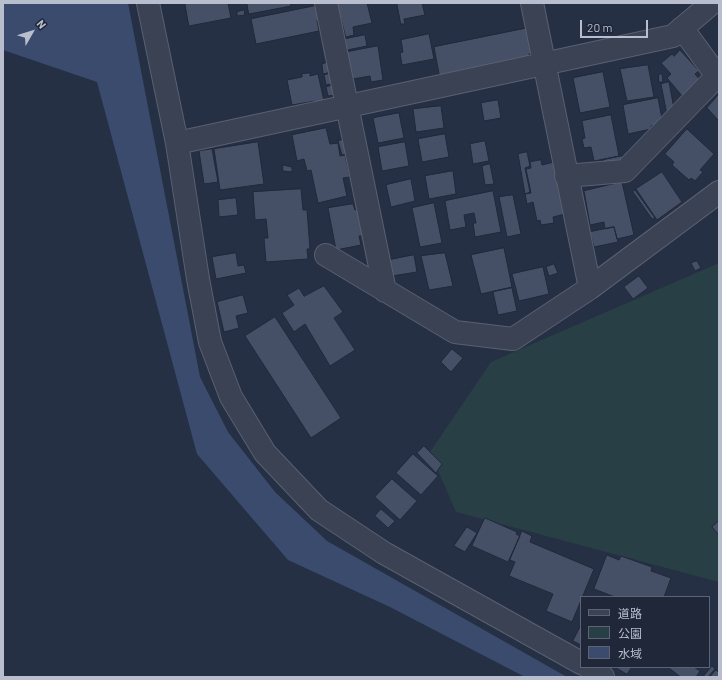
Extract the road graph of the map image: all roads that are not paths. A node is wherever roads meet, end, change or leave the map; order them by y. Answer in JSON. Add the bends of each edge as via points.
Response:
{"nodes":[{"id":1,"x":148,"y":3,"type":"edge"},
{"id":2,"x":326,"y":3,"type":"edge"},
{"id":3,"x":532,"y":3,"type":"edge"},
{"id":4,"x":712,"y":3,"type":"edge"},
{"id":5,"x":682,"y":28,"type":"junction"},
{"id":6,"x":543,"y":63,"type":"junction"},
{"id":7,"x":346,"y":106,"type":"junction"},
{"id":8,"x":177,"y":143,"type":"junction"},
{"id":9,"x":566,"y":176,"type":"junction"},
{"id":10,"x":719,"y":192,"type":"edge"},
{"id":11,"x":326,"y":255,"type":"dead end"},
{"id":12,"x":590,"y":288,"type":"junction"},
{"id":13,"x":385,"y":291,"type":"junction"},
{"id":14,"x":580,"y":662,"type":"edge"},
{"id":15,"x":590,"y":668,"type":"edge"},
{"id":16,"x":603,"y":677,"type":"edge"}],
"edges":[{"from":1,"to":8,"type":"street"},
{"from":2,"to":7,"type":"street"},
{"from":3,"to":6,"type":"street"},
{"from":4,"to":5,"type":"street"},
{"from":5,"to":6,"type":"street","via":[[673,36]]},
{"from":5,"to":9,"type":"street","via":[[717,76],[625,171]]},
{"from":6,"to":7,"type":"street"},
{"from":6,"to":9,"type":"street"},
{"from":7,"to":8,"type":"street"},
{"from":7,"to":13,"type":"street"},
{"from":8,"to":14,"type":"street","via":[[210,342],[231,397],[265,453],[319,510],[384,553]]},
{"from":9,"to":12,"type":"street"},
{"from":10,"to":12,"type":"street"},
{"from":11,"to":13,"type":"street"},
{"from":12,"to":13,"type":"street","via":[[513,339],[455,332]]},
{"from":15,"to":16,"type":"street"}]}
